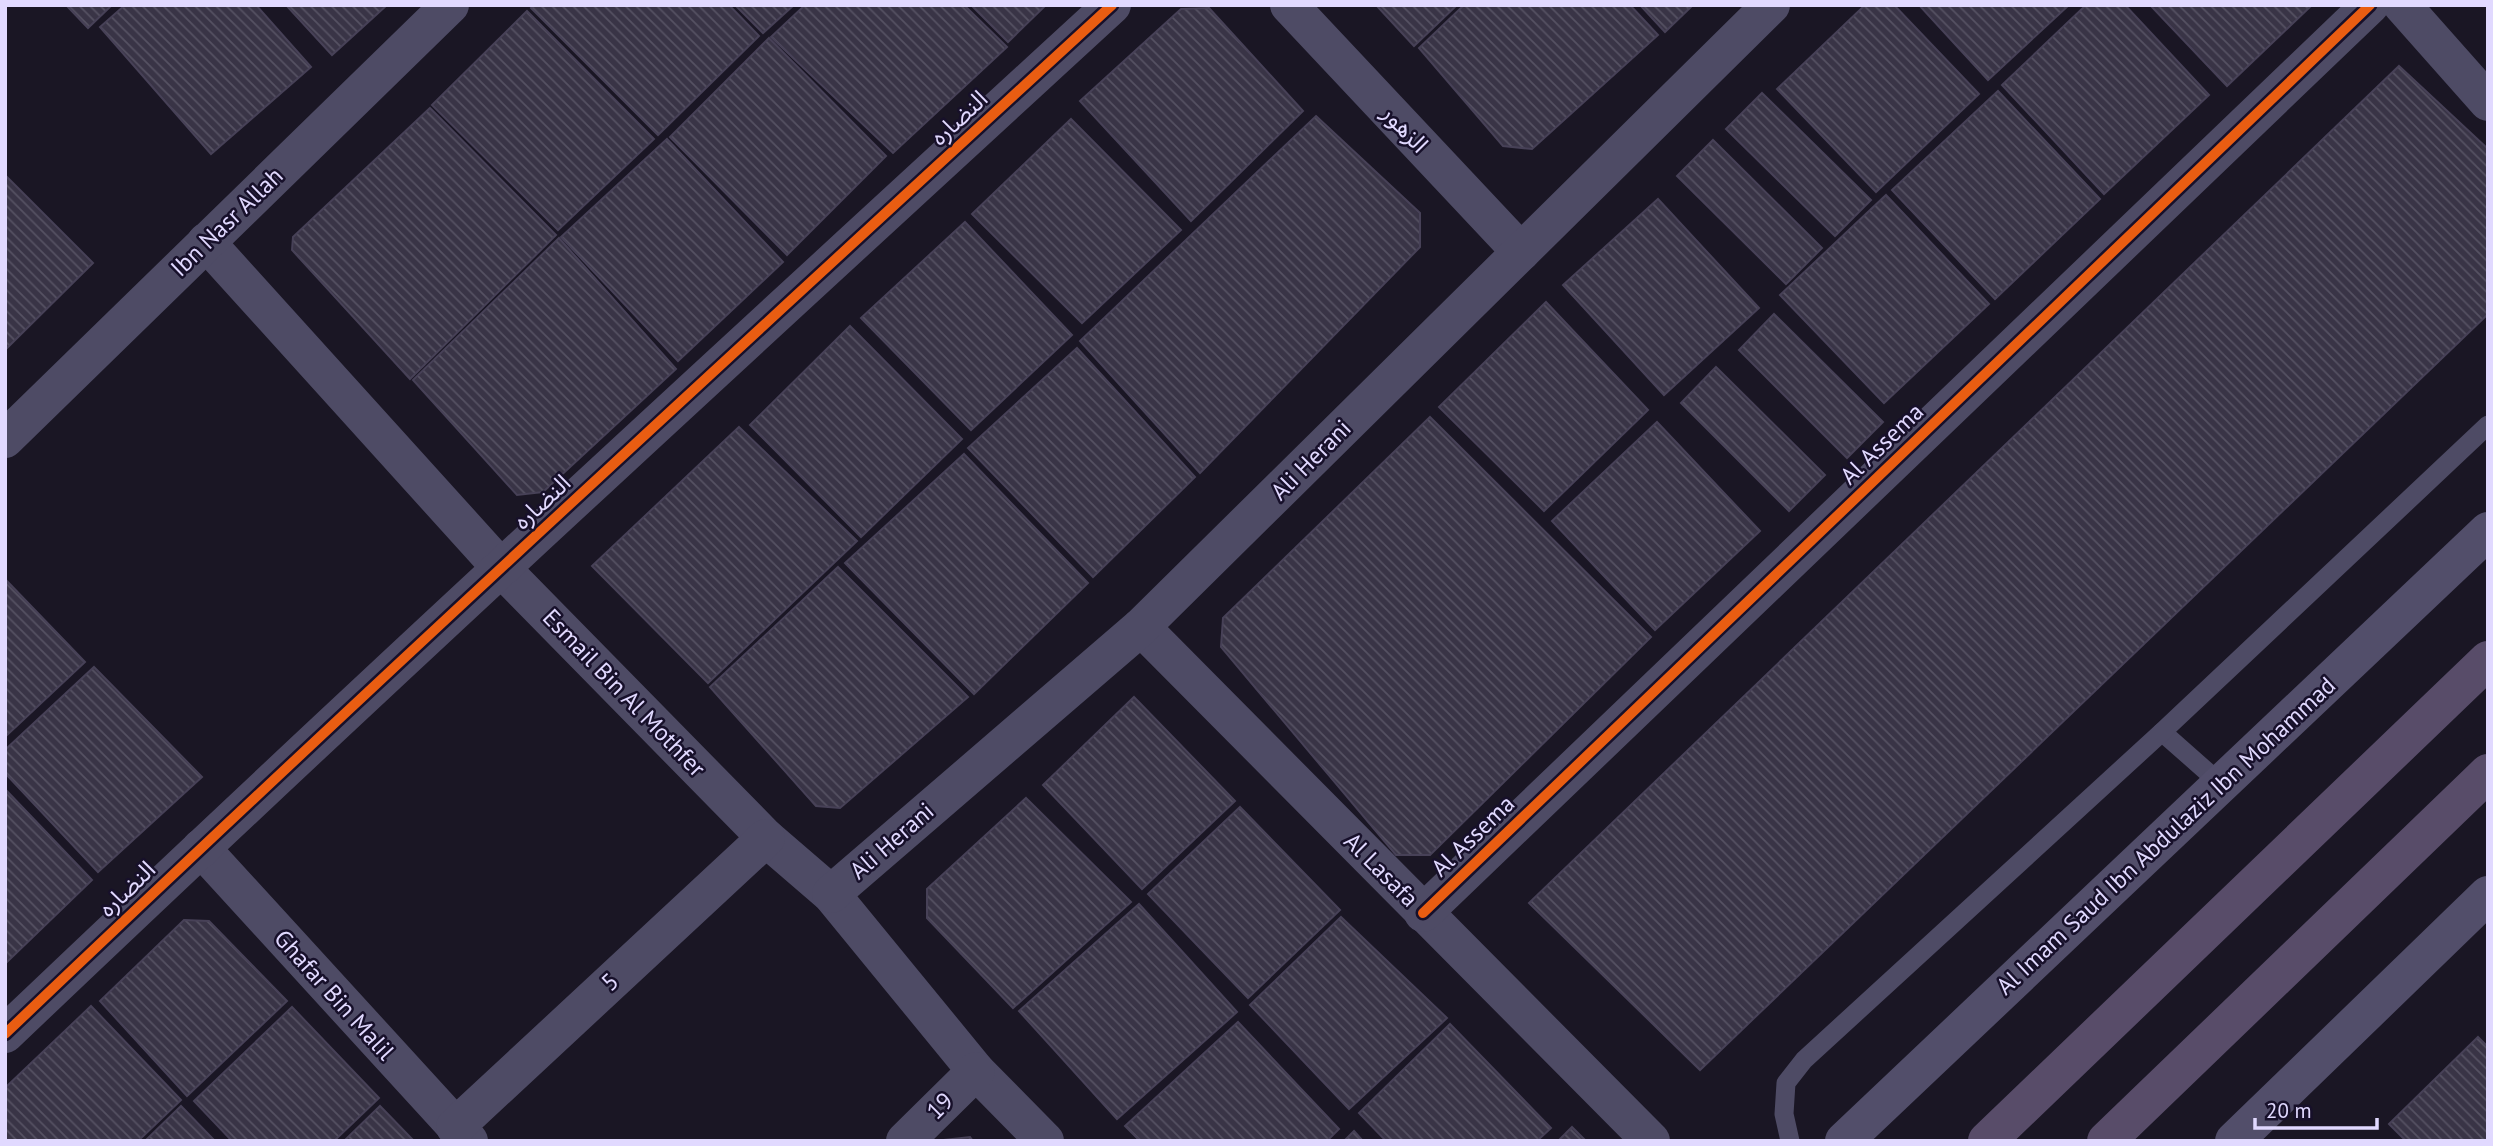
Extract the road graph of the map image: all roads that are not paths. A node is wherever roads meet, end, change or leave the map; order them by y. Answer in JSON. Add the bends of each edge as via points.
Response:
{"nodes":[{"id":1,"x":450,"y":5,"type":"edge"},
{"id":2,"x":1112,"y":5,"type":"edge"},
{"id":3,"x":1289,"y":5,"type":"edge"},
{"id":4,"x":1771,"y":5,"type":"edge"},
{"id":5,"x":2370,"y":5,"type":"edge"},
{"id":6,"x":2402,"y":5,"type":"edge"},
{"id":7,"x":2488,"y":102,"type":"edge"},
{"id":8,"x":206,"y":242,"type":"junction"},
{"id":9,"x":1521,"y":252,"type":"junction"},
{"id":10,"x":2488,"y":425,"type":"edge"},
{"id":11,"x":5,"y":439,"type":"edge"},
{"id":12,"x":2488,"y":531,"type":"edge"},
{"id":13,"x":501,"y":568,"type":"junction"},
{"id":14,"x":1141,"y":627,"type":"junction"},
{"id":15,"x":2488,"y":660,"type":"edge"},
{"id":16,"x":2162,"y":732,"type":"junction"},
{"id":17,"x":2488,"y":772,"type":"edge"},
{"id":18,"x":2221,"y":784,"type":"junction"},
{"id":19,"x":766,"y":838,"type":"junction"},
{"id":20,"x":201,"y":848,"type":"junction"},
{"id":21,"x":831,"y":894,"type":"junction"},
{"id":22,"x":2488,"y":895,"type":"edge"},
{"id":23,"x":1423,"y":913,"type":"junction"},
{"id":24,"x":5,"y":1034,"type":"edge"},
{"id":25,"x":976,"y":1070,"type":"junction"},
{"id":26,"x":462,"y":1134,"type":"edge"},
{"id":27,"x":905,"y":1141,"type":"edge"},
{"id":28,"x":1045,"y":1141,"type":"edge"},
{"id":29,"x":1651,"y":1141,"type":"edge"},
{"id":30,"x":1790,"y":1141,"type":"edge"},
{"id":31,"x":1844,"y":1141,"type":"edge"},
{"id":32,"x":1987,"y":1141,"type":"edge"},
{"id":33,"x":2106,"y":1141,"type":"edge"},
{"id":34,"x":2234,"y":1141,"type":"edge"}],
"edges":[{"from":1,"to":8,"type":"street","name":"Ibn Nasr Allah"},
{"from":2,"to":13,"type":"street","name":"النضاره"},
{"from":3,"to":9,"type":"street","name":"الزهور"},
{"from":4,"to":9,"type":"street","name":"Ali Herani"},
{"from":5,"to":23,"type":"street","name":"Al Assema"},
{"from":6,"to":7,"type":"street"},
{"from":8,"to":11,"type":"street","name":"Ibn Nasr Allah"},
{"from":8,"to":13,"type":"street","name":"Esmail Bin Al Mothfer"},
{"from":9,"to":14,"type":"street","name":"Ali Herani"},
{"from":10,"to":16,"type":"lane"},
{"from":12,"to":18,"type":"street","name":"Al Imam Saud Ibn Abdulaziz Ibn Mohammad"},
{"from":13,"to":19,"type":"street","name":"Esmail Bin Al Mothfer"},
{"from":13,"to":20,"type":"street","name":"النضاره"},
{"from":14,"to":21,"type":"street","name":"Ali Herani"},
{"from":14,"to":23,"type":"street","name":"Al Lasafa"},
{"from":15,"to":32,"type":"main road"},
{"from":16,"to":18,"type":"lane"},
{"from":16,"to":30,"type":"lane","via":[[1804,1059],[1786,1083],[1784,1114]]},
{"from":17,"to":33,"type":"main road"},
{"from":18,"to":31,"type":"street","name":"Al Imam Saud Ibn Abdulaziz Ibn Mohammad"},
{"from":19,"to":21,"type":"street","name":"Esmail Bin Al Mothfer"},
{"from":19,"to":26,"type":"street","name":"5"},
{"from":20,"to":24,"type":"street","name":"النضاره"},
{"from":20,"to":26,"type":"street","name":"Ghafar Bin Malil"},
{"from":21,"to":25,"type":"street","name":"Esmail Bin Al Mothfer"},
{"from":22,"to":34,"type":"street"},
{"from":23,"to":29,"type":"street","name":"Al Lasafa"},
{"from":25,"to":27,"type":"street","name":"19"},
{"from":25,"to":28,"type":"street","name":"Esmail Bin Al Mothfer"}]}
